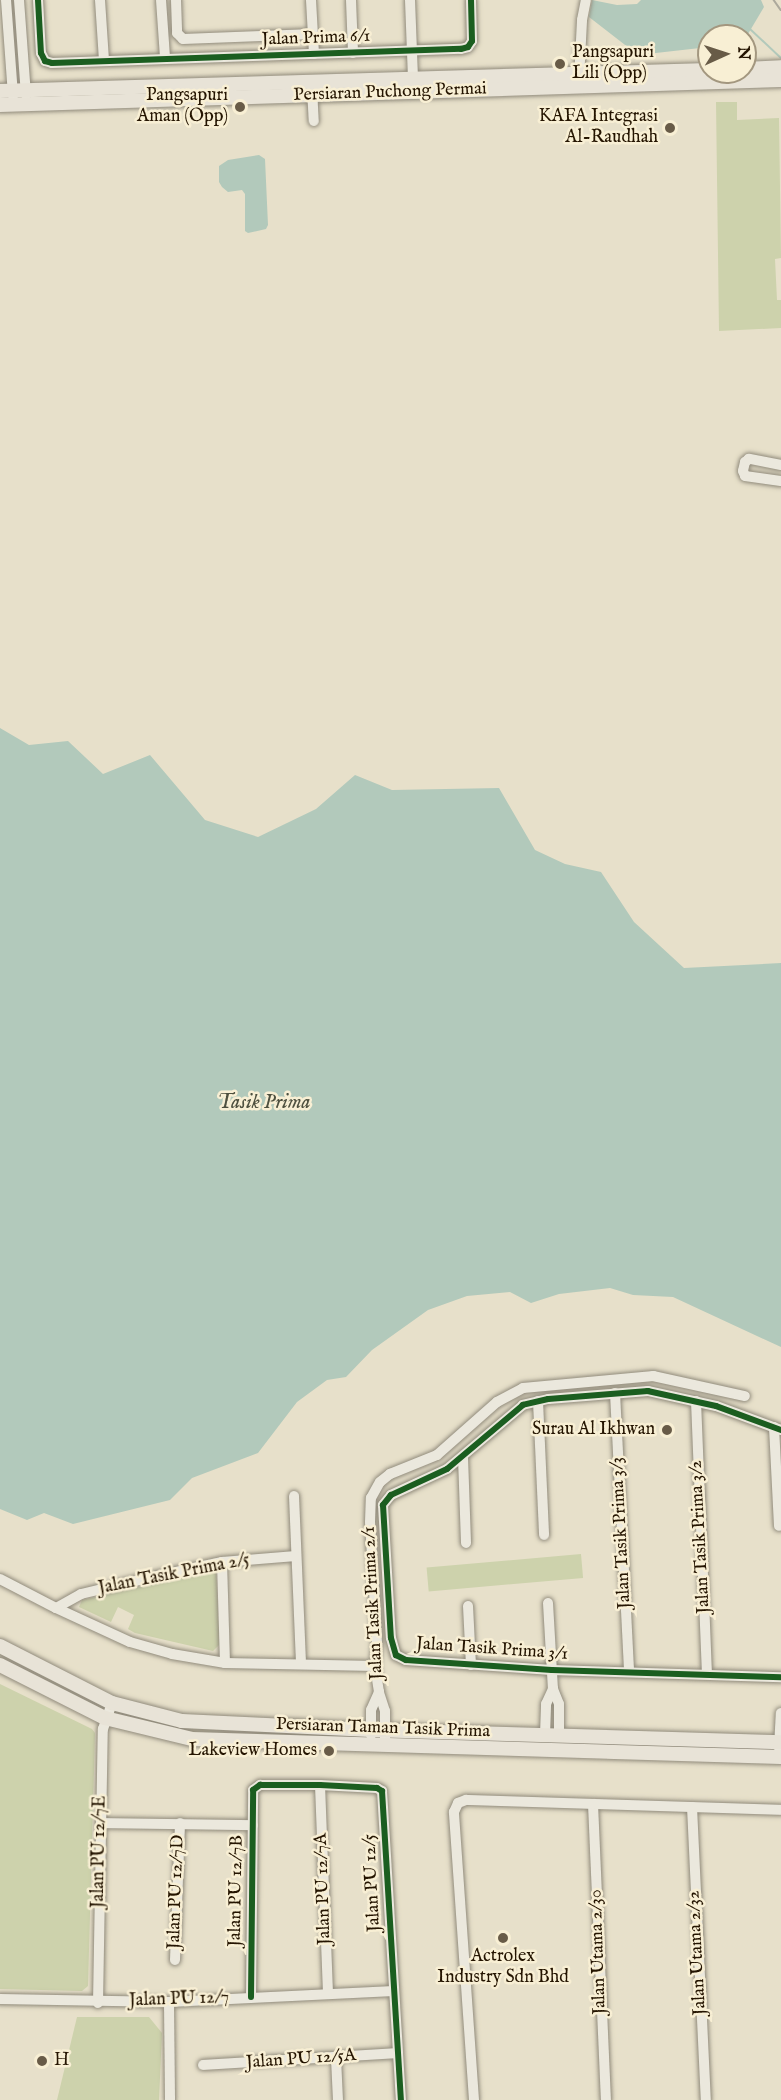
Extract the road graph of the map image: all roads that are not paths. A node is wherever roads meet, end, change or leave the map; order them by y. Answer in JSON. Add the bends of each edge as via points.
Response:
{"nodes":[{"id":1,"x":6,"y":0,"type":"edge"},
{"id":2,"x":19,"y":0,"type":"edge"},
{"id":3,"x":38,"y":0,"type":"edge"},
{"id":4,"x":100,"y":0,"type":"edge"},
{"id":5,"x":161,"y":0,"type":"edge"},
{"id":6,"x":176,"y":0,"type":"edge"},
{"id":7,"x":311,"y":0,"type":"edge"},
{"id":8,"x":351,"y":0,"type":"edge"},
{"id":9,"x":410,"y":0,"type":"edge"},
{"id":10,"x":471,"y":0,"type":"edge"},
{"id":11,"x":586,"y":0,"type":"edge"},
{"id":12,"x":313,"y":34,"type":"junction"},
{"id":13,"x":412,"y":51,"type":"junction"},
{"id":14,"x":353,"y":53,"type":"junction"},
{"id":15,"x":314,"y":54,"type":"junction"},
{"id":16,"x":165,"y":57,"type":"junction"},
{"id":17,"x":104,"y":62,"type":"junction"},
{"id":18,"x":781,"y":67,"type":"edge"},
{"id":19,"x":757,"y":68,"type":"edge"},
{"id":20,"x":697,"y":71,"type":"edge"},
{"id":21,"x":412,"y":79,"type":"junction"},
{"id":22,"x":579,"y":80,"type":"junction"},
{"id":23,"x":781,"y":80,"type":"edge"},
{"id":24,"x":312,"y":89,"type":"junction"},
{"id":25,"x":13,"y":98,"type":"edge"},
{"id":26,"x":314,"y":121,"type":"dead end"},
{"id":27,"x":781,"y":465,"type":"edge"},
{"id":28,"x":781,"y":481,"type":"edge"},
{"id":29,"x":615,"y":1393,"type":"junction"},
{"id":30,"x":745,"y":1396,"type":"dead end"},
{"id":31,"x":538,"y":1401,"type":"junction"},
{"id":32,"x":696,"y":1401,"type":"junction"},
{"id":33,"x":778,"y":1429,"type":"edge"},
{"id":34,"x":463,"y":1457,"type":"junction"},
{"id":35,"x":294,"y":1496,"type":"dead end"},
{"id":36,"x":779,"y":1526,"type":"dead end"},
{"id":37,"x":544,"y":1535,"type":"dead end"},
{"id":38,"x":466,"y":1543,"type":"dead end"},
{"id":39,"x":296,"y":1556,"type":"junction"},
{"id":40,"x":222,"y":1562,"type":"junction"},
{"id":41,"x":0,"y":1579,"type":"edge"},
{"id":42,"x":548,"y":1603,"type":"dead end"},
{"id":43,"x":468,"y":1606,"type":"dead end"},
{"id":44,"x":56,"y":1608,"type":"junction"},
{"id":45,"x":0,"y":1646,"type":"edge"},
{"id":46,"x":225,"y":1663,"type":"junction"},
{"id":47,"x":301,"y":1664,"type":"junction"},
{"id":48,"x":0,"y":1665,"type":"edge"},
{"id":49,"x":471,"y":1665,"type":"junction"},
{"id":50,"x":375,"y":1666,"type":"junction"},
{"id":51,"x":552,"y":1670,"type":"junction"},
{"id":52,"x":629,"y":1672,"type":"junction"},
{"id":53,"x":707,"y":1674,"type":"junction"},
{"id":54,"x":781,"y":1677,"type":"edge"},
{"id":55,"x":112,"y":1703,"type":"junction"},
{"id":56,"x":781,"y":1713,"type":"edge"},
{"id":57,"x":105,"y":1718,"type":"junction"},
{"id":58,"x":378,"y":1730,"type":"junction"},
{"id":59,"x":552,"y":1736,"type":"junction"},
{"id":60,"x":780,"y":1742,"type":"edge"},
{"id":61,"x":378,"y":1745,"type":"junction"},
{"id":62,"x":780,"y":1757,"type":"edge"},
{"id":63,"x":320,"y":1785,"type":"junction"},
{"id":64,"x":256,"y":1786,"type":"joint"},
{"id":65,"x":593,"y":1804,"type":"junction"},
{"id":66,"x":692,"y":1807,"type":"junction"},
{"id":67,"x":781,"y":1810,"type":"edge"},
{"id":68,"x":101,"y":1823,"type":"junction"},
{"id":69,"x":180,"y":1823,"type":"junction"},
{"id":70,"x":253,"y":1825,"type":"junction"},
{"id":71,"x":174,"y":1960,"type":"dead end"},
{"id":72,"x":394,"y":1991,"type":"junction"},
{"id":73,"x":328,"y":1993,"type":"junction"},
{"id":74,"x":251,"y":1997,"type":"junction"},
{"id":75,"x":0,"y":2000,"type":"edge"},
{"id":76,"x":169,"y":2002,"type":"junction"},
{"id":77,"x":98,"y":2003,"type":"junction"},
{"id":78,"x":398,"y":2053,"type":"junction"},
{"id":79,"x":336,"y":2058,"type":"junction"},
{"id":80,"x":203,"y":2065,"type":"dead end"},
{"id":81,"x":170,"y":2100,"type":"edge"},
{"id":82,"x":338,"y":2100,"type":"edge"},
{"id":83,"x":400,"y":2100,"type":"edge"},
{"id":84,"x":474,"y":2100,"type":"edge"},
{"id":85,"x":606,"y":2100,"type":"edge"},
{"id":86,"x":706,"y":2100,"type":"edge"}],
"edges":[{"from":1,"to":25,"type":"street"},
{"from":2,"to":25,"type":"street"},
{"from":3,"to":17,"type":"street","name":"Jalan Prima 6/1","via":[[41,53],[45,61]]},
{"from":4,"to":17,"type":"street"},
{"from":5,"to":16,"type":"street"},
{"from":6,"to":12,"type":"street","via":[[177,33],[183,39]]},
{"from":7,"to":12,"type":"street"},
{"from":8,"to":14,"type":"street"},
{"from":9,"to":13,"type":"street"},
{"from":10,"to":13,"type":"street","name":"Jalan Prima 6/1","via":[[472,41],[468,47]]},
{"from":11,"to":22,"type":"street"},
{"from":12,"to":15,"type":"street"},
{"from":13,"to":14,"type":"street","name":"Jalan Prima 6/1"},
{"from":13,"to":21,"type":"street"},
{"from":14,"to":15,"type":"street","name":"Jalan Prima 6/1"},
{"from":15,"to":16,"type":"street","name":"Jalan Prima 6/1"},
{"from":16,"to":17,"type":"street","name":"Jalan Prima 6/1"},
{"from":18,"to":19,"type":"main road"},
{"from":20,"to":22,"type":"main road","name":"Persiaran Puchong Permai"},
{"from":21,"to":22,"type":"main road","name":"Persiaran Puchong Permai"},
{"from":21,"to":24,"type":"main road","name":"Persiaran Puchong Permai"},
{"from":22,"to":23,"type":"main road","name":"Persiaran Puchong Permai"},
{"from":22,"to":24,"type":"main road","name":"Persiaran Puchong Permai"},
{"from":24,"to":25,"type":"main road","name":"Persiaran Puchong Permai"},
{"from":24,"to":26,"type":"street"},
{"from":27,"to":28,"type":"street","via":[[749,459],[743,471],[745,476]]},
{"from":29,"to":31,"type":"street","name":"Jalan Tasik Prima 3/1"},
{"from":29,"to":32,"type":"street","name":"Jalan Tasik Prima 3/1","via":[[648,1391]]},
{"from":29,"to":52,"type":"street","name":"Jalan Tasik Prima 3/3"},
{"from":30,"to":50,"type":"street","name":"Jalan Tasik Prima 2/1","via":[[652,1376],[523,1388],[497,1402],[437,1455],[390,1474],[371,1498]]},
{"from":31,"to":34,"type":"street","name":"Jalan Tasik Prima 3/1","via":[[523,1405],[498,1423]]},
{"from":31,"to":37,"type":"street"},
{"from":32,"to":33,"type":"street","name":"Jalan Tasik Prima 3/1"},
{"from":32,"to":53,"type":"street","name":"Jalan Tasik Prima 3/2"},
{"from":33,"to":36,"type":"street"},
{"from":34,"to":38,"type":"street"},
{"from":34,"to":49,"type":"street","name":"Jalan Tasik Prima 3/1","via":[[447,1469],[391,1495],[383,1505],[391,1638],[396,1655],[415,1662]]},
{"from":35,"to":39,"type":"street"},
{"from":39,"to":40,"type":"street","name":"Jalan Tasik Prima 2/5"},
{"from":39,"to":47,"type":"street"},
{"from":40,"to":44,"type":"street","name":"Jalan Tasik Prima 2/5","via":[[81,1594]]},
{"from":40,"to":46,"type":"street"},
{"from":41,"to":44,"type":"street"},
{"from":42,"to":51,"type":"street"},
{"from":43,"to":49,"type":"street"},
{"from":44,"to":46,"type":"street","via":[[130,1642]]},
{"from":45,"to":55,"type":"main road","name":"Persiaran Taman Tasik Prima"},
{"from":46,"to":47,"type":"street"},
{"from":47,"to":50,"type":"street"},
{"from":48,"to":57,"type":"main road","name":"Persiaran Taman Tasik Prima"},
{"from":49,"to":51,"type":"street","name":"Jalan Tasik Prima 3/1"},
{"from":50,"to":58,"type":"street","name":"Jalan Tasik Prima 2/1","via":[[379,1692],[371,1710]]},
{"from":51,"to":52,"type":"street","name":"Jalan Tasik Prima 3/1"},
{"from":51,"to":59,"type":"street","via":[[553,1689],[546,1704]]},
{"from":52,"to":53,"type":"street","name":"Jalan Tasik Prima 3/1"},
{"from":53,"to":54,"type":"street","name":"Jalan Tasik Prima 3/1"},
{"from":55,"to":57,"type":"street","name":"Jalan PU 12/7E"},
{"from":55,"to":58,"type":"main road","name":"Persiaran Taman Tasik Prima","via":[[182,1721]]},
{"from":56,"to":60,"type":"street"},
{"from":57,"to":61,"type":"main road","name":"Persiaran Taman Tasik Prima","via":[[192,1739]]},
{"from":57,"to":68,"type":"street","name":"Jalan PU 12/7E"},
{"from":58,"to":59,"type":"main road","name":"Persiaran Taman Tasik Prima"},
{"from":58,"to":61,"type":"street","name":"Jalan Tasik Prima 2/1"},
{"from":59,"to":60,"type":"main road","name":"Persiaran Taman Tasik Prima"},
{"from":60,"to":62,"type":"street"},
{"from":61,"to":62,"type":"main road","name":"Persiaran Taman Tasik Prima"},
{"from":63,"to":64,"type":"street","name":"Jalan PU 12/5"},
{"from":63,"to":72,"type":"street","name":"Jalan PU 12/5","via":[[382,1791]]},
{"from":63,"to":73,"type":"street","name":"Jalan PU 12/7A"},
{"from":64,"to":70,"type":"street","name":"Jalan PU 12/7B"},
{"from":65,"to":66,"type":"street"},
{"from":65,"to":84,"type":"street","via":[[466,1800],[458,1803],[454,1812]]},
{"from":65,"to":85,"type":"street","name":"Jalan Utama 2/30"},
{"from":66,"to":67,"type":"street"},
{"from":66,"to":86,"type":"street","name":"Jalan Utama 2/32"},
{"from":68,"to":69,"type":"street"},
{"from":68,"to":77,"type":"street","name":"Jalan PU 12/7E"},
{"from":69,"to":70,"type":"street"},
{"from":69,"to":71,"type":"street","name":"Jalan PU 12/7D"},
{"from":70,"to":74,"type":"street","name":"Jalan PU 12/7B"},
{"from":72,"to":73,"type":"street","name":"Jalan PU 12/7"},
{"from":72,"to":78,"type":"street","name":"Jalan PU 12/5"},
{"from":73,"to":74,"type":"street","name":"Jalan PU 12/7"},
{"from":74,"to":76,"type":"street","name":"Jalan PU 12/7"},
{"from":75,"to":77,"type":"street","name":"Jalan PU 12/7"},
{"from":76,"to":77,"type":"street","name":"Jalan PU 12/7"},
{"from":76,"to":81,"type":"street"},
{"from":78,"to":79,"type":"street","name":"Jalan PU 12/5A"},
{"from":78,"to":83,"type":"street","name":"Jalan PU 12/5"},
{"from":79,"to":80,"type":"street","name":"Jalan PU 12/5A"},
{"from":79,"to":82,"type":"street"}]}
